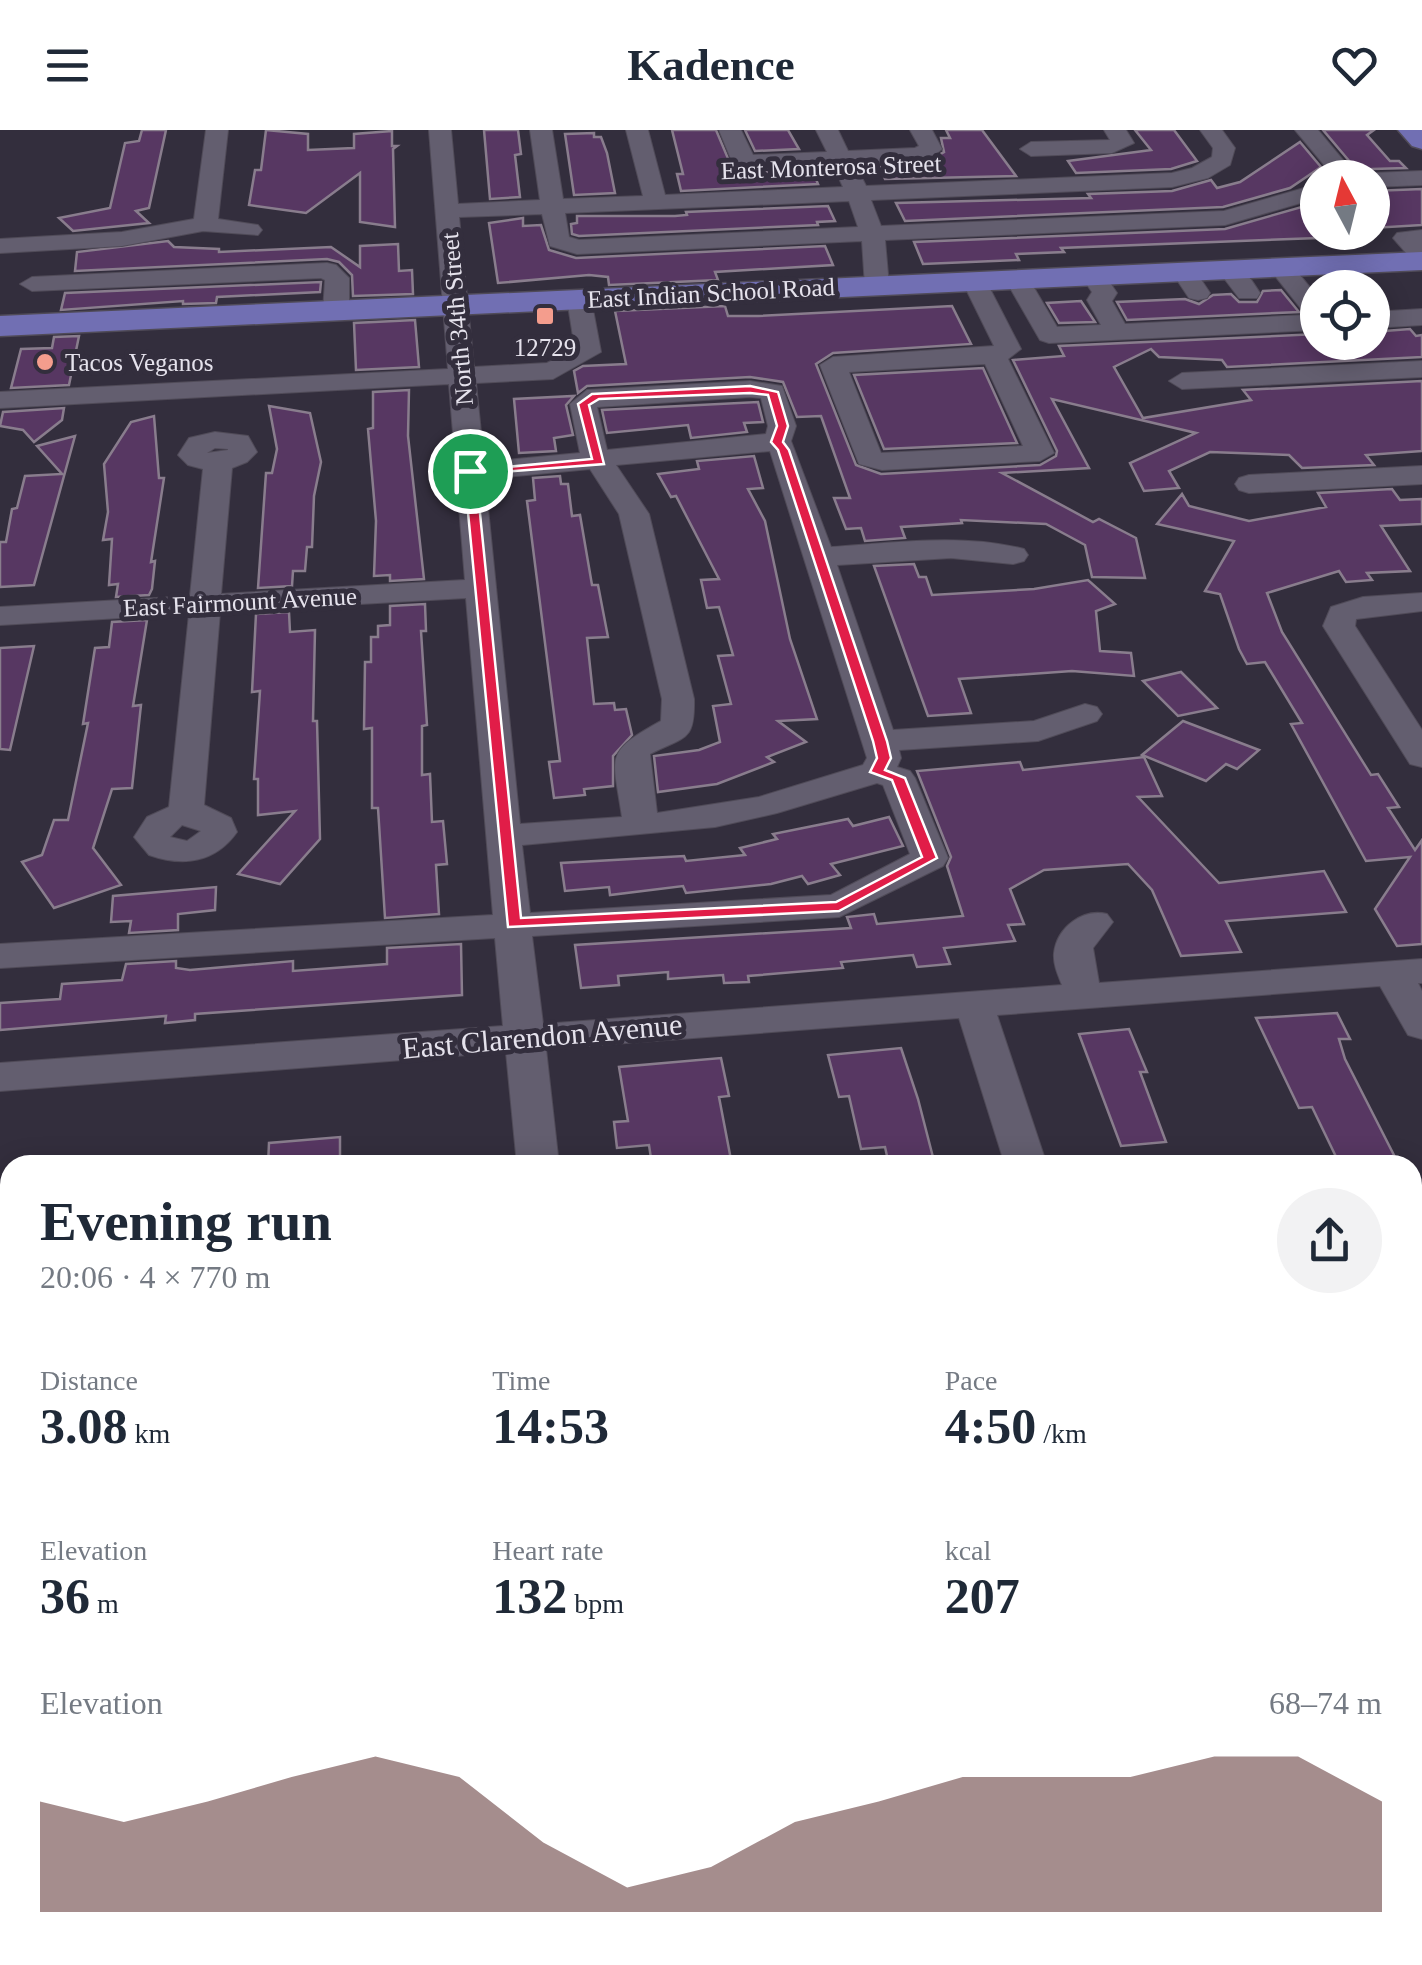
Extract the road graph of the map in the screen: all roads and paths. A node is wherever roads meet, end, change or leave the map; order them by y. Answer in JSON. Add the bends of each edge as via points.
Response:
{"nodes":[{"id":1,"x":217,"y":130,"type":"edge"},
{"id":2,"x":440,"y":130,"type":"edge"},
{"id":3,"x":541,"y":130,"type":"edge"},
{"id":4,"x":637,"y":130,"type":"edge"},
{"id":5,"x":730,"y":130,"type":"edge"},
{"id":6,"x":827,"y":130,"type":"edge"},
{"id":7,"x":921,"y":130,"type":"edge"},
{"id":8,"x":1116,"y":130,"type":"edge"},
{"id":9,"x":1211,"y":130,"type":"edge"},
{"id":10,"x":1306,"y":130,"type":"edge"},
{"id":11,"x":1412,"y":130,"type":"edge"},
{"id":12,"x":1025,"y":140,"type":"edge"},
{"id":13,"x":1422,"y":140,"type":"edge"},
{"id":14,"x":840,"y":158,"type":"junction"},
{"id":15,"x":1332,"y":160,"type":"edge"},
{"id":16,"x":1422,"y":178,"type":"edge"},
{"id":17,"x":1390,"y":179,"type":"edge"},
{"id":18,"x":1055,"y":185,"type":"junction"},
{"id":19,"x":856,"y":194,"type":"junction"},
{"id":20,"x":656,"y":202,"type":"junction"},
{"id":21,"x":555,"y":207,"type":"junction"},
{"id":22,"x":1300,"y":207,"type":"edge"},
{"id":23,"x":448,"y":211,"type":"junction"},
{"id":24,"x":202,"y":224,"type":"junction"},
{"id":25,"x":250,"y":230,"type":"dead end"},
{"id":26,"x":873,"y":234,"type":"junction"},
{"id":27,"x":1422,"y":237,"type":"edge"},
{"id":28,"x":0,"y":246,"type":"edge"},
{"id":29,"x":41,"y":246,"type":"junction"},
{"id":30,"x":1422,"y":259,"type":"edge"},
{"id":31,"x":1280,"y":267,"type":"junction"},
{"id":32,"x":1093,"y":276,"type":"junction"},
{"id":33,"x":1017,"y":279,"type":"junction"},
{"id":34,"x":974,"y":281,"type":"junction"},
{"id":35,"x":32,"y":283,"type":"junction"},
{"id":36,"x":0,"y":284,"type":"edge"},
{"id":37,"x":877,"y":286,"type":"junction"},
{"id":38,"x":1300,"y":294,"type":"edge"},
{"id":39,"x":579,"y":299,"type":"junction"},
{"id":40,"x":456,"y":305,"type":"junction"},
{"id":41,"x":336,"y":311,"type":"junction"},
{"id":42,"x":1300,"y":317,"type":"edge"},
{"id":43,"x":1422,"y":317,"type":"edge"},
{"id":44,"x":1390,"y":319,"type":"edge"},
{"id":45,"x":1113,"y":324,"type":"dead end"},
{"id":46,"x":11,"y":326,"type":"edge"},
{"id":47,"x":994,"y":356,"type":"junction"},
{"id":48,"x":1422,"y":369,"type":"edge"},
{"id":49,"x":461,"y":377,"type":"junction"},
{"id":50,"x":1182,"y":381,"type":"dead end"},
{"id":51,"x":0,"y":400,"type":"edge"},
{"id":52,"x":777,"y":442,"type":"junction"},
{"id":53,"x":218,"y":462,"type":"dead end"},
{"id":54,"x":600,"y":462,"type":"junction"},
{"id":55,"x":470,"y":471,"type":"junction"},
{"id":56,"x":1422,"y":474,"type":"edge"},
{"id":57,"x":1250,"y":484,"type":"dead end"},
{"id":58,"x":1013,"y":555,"type":"dead end"},
{"id":59,"x":820,"y":557,"type":"junction"},
{"id":60,"x":480,"y":588,"type":"junction"},
{"id":61,"x":1422,"y":602,"type":"edge"},
{"id":62,"x":204,"y":604,"type":"junction"},
{"id":63,"x":0,"y":616,"type":"edge"},
{"id":64,"x":1086,"y":714,"type":"dead end"},
{"id":65,"x":878,"y":756,"type":"junction"},
{"id":66,"x":1422,"y":757,"type":"edge"},
{"id":67,"x":186,"y":814,"type":"dead end"},
{"id":68,"x":641,"y":826,"type":"junction"},
{"id":69,"x":503,"y":836,"type":"junction"},
{"id":70,"x":1094,"y":922,"type":"dead end"},
{"id":71,"x":514,"y":923,"type":"junction"},
{"id":72,"x":0,"y":956,"type":"edge"},
{"id":73,"x":1408,"y":973,"type":"edge"},
{"id":74,"x":1084,"y":996,"type":"junction"},
{"id":75,"x":974,"y":1004,"type":"junction"},
{"id":76,"x":1422,"y":1026,"type":"edge"},
{"id":77,"x":525,"y":1038,"type":"junction"},
{"id":78,"x":0,"y":1077,"type":"edge"},
{"id":79,"x":537,"y":1155,"type":"edge"},
{"id":80,"x":1023,"y":1155,"type":"edge"}],
"edges":[{"from":1,"to":24,"type":"street"},
{"from":2,"to":23,"type":"street","name":"North 34th Street"},
{"from":3,"to":21,"type":"street"},
{"from":4,"to":20,"type":"street"},
{"from":5,"to":14,"type":"street","via":[[744,161]]},
{"from":6,"to":14,"type":"street"},
{"from":7,"to":14,"type":"street","via":[[932,149],[927,152]]},
{"from":8,"to":12,"type":"street","via":[[1123,143],[1112,146]]},
{"from":9,"to":18,"type":"street","name":"East Monterosa Street","via":[[1224,148],[1214,168],[1172,180]]},
{"from":10,"to":15,"type":"street"},
{"from":11,"to":13,"type":"main road"},
{"from":12,"to":18,"type":"street"},
{"from":14,"to":19,"type":"street"},
{"from":16,"to":17,"type":"street"},
{"from":18,"to":19,"type":"street","name":"East Monterosa Street"},
{"from":19,"to":20,"type":"street","name":"East Monterosa Street"},
{"from":19,"to":26,"type":"street"},
{"from":20,"to":21,"type":"street","name":"East Monterosa Street"},
{"from":21,"to":23,"type":"street","name":"East Monterosa Street"},
{"from":21,"to":26,"type":"street","via":[[558,241],[577,246]]},
{"from":22,"to":26,"type":"street","via":[[1225,218]]},
{"from":23,"to":40,"type":"street","name":"North 34th Street"},
{"from":24,"to":25,"type":"street"},
{"from":24,"to":29,"type":"street"},
{"from":26,"to":37,"type":"street"},
{"from":27,"to":30,"type":"street","via":[[1405,238]]},
{"from":28,"to":29,"type":"street"},
{"from":29,"to":35,"type":"street"},
{"from":30,"to":31,"type":"main road","name":"East Indian School Road"},
{"from":31,"to":32,"type":"main road","name":"East Indian School Road","via":[[1238,281]]},
{"from":31,"to":38,"type":"street"},
{"from":32,"to":33,"type":"main road","name":"East Indian School Road"},
{"from":32,"to":45,"type":"street"},
{"from":33,"to":34,"type":"main road","name":"East Indian School Road"},
{"from":33,"to":42,"type":"street","via":[[1050,336]]},
{"from":34,"to":37,"type":"main road","name":"East Indian School Road"},
{"from":34,"to":47,"type":"street","via":[[1008,349]]},
{"from":35,"to":36,"type":"street"},
{"from":35,"to":41,"type":"street","via":[[328,270],[337,278]]},
{"from":35,"to":46,"type":"street"},
{"from":37,"to":39,"type":"main road","name":"East Indian School Road"},
{"from":39,"to":40,"type":"main road","name":"East Indian School Road"},
{"from":39,"to":49,"type":"street","via":[[588,352],[553,371]]},
{"from":40,"to":41,"type":"main road","name":"East Indian School Road"},
{"from":40,"to":49,"type":"street","name":"North 34th Street"},
{"from":41,"to":46,"type":"main road","name":"East Indian School Road"},
{"from":43,"to":44,"type":"street"},
{"from":47,"to":47,"type":"street","via":[[1040,453],[870,458],[833,365]]},
{"from":48,"to":50,"type":"street"},
{"from":49,"to":51,"type":"street"},
{"from":49,"to":55,"type":"street","name":"North 34th Street"},
{"from":52,"to":54,"type":"street"},
{"from":52,"to":54,"type":"street","via":[[782,426],[772,392],[596,396],[583,404]]},
{"from":52,"to":59,"type":"street"},
{"from":53,"to":62,"type":"street"},
{"from":54,"to":55,"type":"street"},
{"from":54,"to":68,"type":"street","via":[[634,514],[678,700],[678,726],[641,743],[631,760]]},
{"from":55,"to":60,"type":"street","name":"North 34th Street"},
{"from":56,"to":57,"type":"street"},
{"from":58,"to":59,"type":"street","via":[[950,549]]},
{"from":59,"to":65,"type":"street"},
{"from":60,"to":62,"type":"street","name":"East Fairmount Avenue"},
{"from":60,"to":69,"type":"street","name":"North 34th Street"},
{"from":61,"to":66,"type":"street","via":[[1362,606],[1342,614],[1340,626]]},
{"from":62,"to":63,"type":"street","name":"East Fairmount Avenue"},
{"from":62,"to":67,"type":"street"},
{"from":64,"to":65,"type":"street","via":[[1038,731]]},
{"from":65,"to":68,"type":"street","via":[[765,806]]},
{"from":65,"to":71,"type":"street","via":[[898,778],[930,858],[839,906]]},
{"from":68,"to":69,"type":"street"},
{"from":69,"to":71,"type":"street","name":"North 34th Street"},
{"from":70,"to":74,"type":"street","via":[[1070,954]]},
{"from":71,"to":72,"type":"street"},
{"from":71,"to":77,"type":"street","name":"North 34th Street"},
{"from":73,"to":74,"type":"street","name":"East Clarendon Avenue"},
{"from":73,"to":76,"type":"street"},
{"from":74,"to":75,"type":"street","name":"East Clarendon Avenue"},
{"from":75,"to":77,"type":"street","name":"East Clarendon Avenue"},
{"from":75,"to":80,"type":"street"},
{"from":77,"to":78,"type":"street","name":"East Clarendon Avenue"},
{"from":77,"to":79,"type":"street","name":"North 34th Street"}]}
